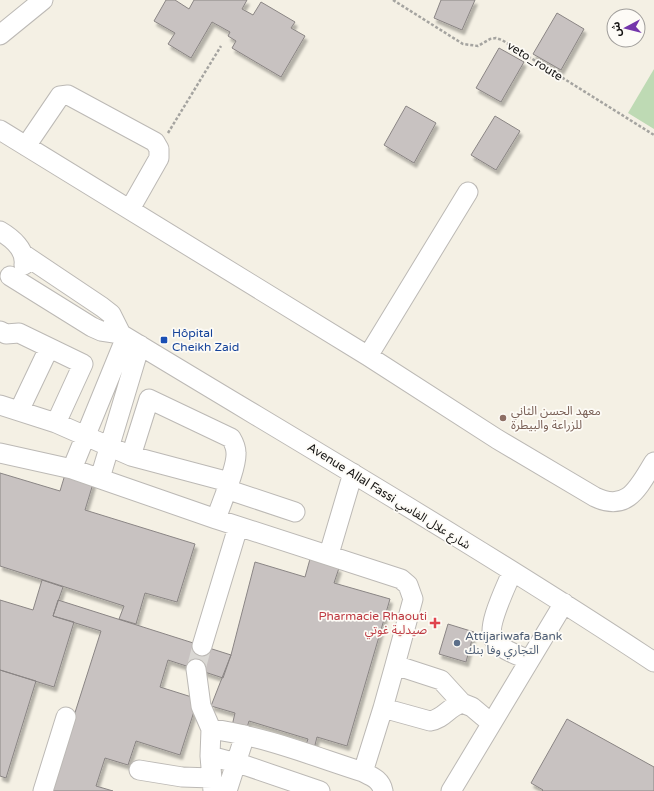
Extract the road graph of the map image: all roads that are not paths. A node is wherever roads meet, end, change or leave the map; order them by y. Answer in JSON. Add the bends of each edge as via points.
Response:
{"nodes":[{"id":1,"x":43,"y":0,"type":"edge"},
{"id":2,"x":0,"y":35,"type":"edge"},
{"id":3,"x":0,"y":130,"type":"edge"},
{"id":4,"x":26,"y":146,"type":"junction"},
{"id":5,"x":468,"y":192,"type":"dead end"},
{"id":6,"x":130,"y":209,"type":"junction"},
{"id":7,"x":0,"y":231,"type":"edge"},
{"id":8,"x":23,"y":254,"type":"junction"},
{"id":9,"x":3,"y":275,"type":"edge"},
{"id":10,"x":2,"y":337,"type":"edge"},
{"id":11,"x":129,"y":339,"type":"junction"},
{"id":12,"x":49,"y":348,"type":"junction"},
{"id":13,"x":368,"y":356,"type":"junction"},
{"id":14,"x":0,"y":405,"type":"edge"},
{"id":15,"x":19,"y":411,"type":"junction"},
{"id":16,"x":56,"y":423,"type":"junction"},
{"id":17,"x":85,"y":437,"type":"junction"},
{"id":18,"x":110,"y":448,"type":"junction"},
{"id":19,"x":0,"y":453,"type":"edge"},
{"id":20,"x":131,"y":456,"type":"junction"},
{"id":21,"x":654,"y":462,"type":"edge"},
{"id":22,"x":72,"y":469,"type":"junction"},
{"id":23,"x":353,"y":473,"type":"junction"},
{"id":24,"x":100,"y":478,"type":"junction"},
{"id":25,"x":227,"y":486,"type":"junction"},
{"id":26,"x":295,"y":512,"type":"dead end"},
{"id":27,"x":216,"y":519,"type":"junction"},
{"id":28,"x":238,"y":527,"type":"junction"},
{"id":29,"x":329,"y":554,"type":"junction"},
{"id":30,"x":512,"y":572,"type":"junction"},
{"id":31,"x":564,"y":603,"type":"junction"},
{"id":32,"x":202,"y":646,"type":"tunnel mouth"},
{"id":33,"x":529,"y":660,"type":"junction"},
{"id":34,"x":654,"y":662,"type":"edge"},
{"id":35,"x":395,"y":665,"type":"junction"},
{"id":36,"x":196,"y":669,"type":"tunnel mouth"},
{"id":37,"x":462,"y":703,"type":"junction"},
{"id":38,"x":383,"y":708,"type":"junction"},
{"id":39,"x":66,"y":717,"type":"dead end"},
{"id":40,"x":491,"y":723,"type":"junction"},
{"id":41,"x":211,"y":729,"type":"junction"},
{"id":42,"x":245,"y":735,"type":"junction"},
{"id":43,"x":210,"y":756,"type":"junction"},
{"id":44,"x":237,"y":763,"type":"junction"},
{"id":45,"x":139,"y":770,"type":"dead end"},
{"id":46,"x":363,"y":772,"type":"junction"},
{"id":47,"x":213,"y":785,"type":"edge"},
{"id":48,"x":43,"y":791,"type":"edge"},
{"id":49,"x":227,"y":791,"type":"edge"},
{"id":50,"x":320,"y":791,"type":"edge"},
{"id":51,"x":383,"y":791,"type":"edge"},
{"id":52,"x":451,"y":791,"type":"edge"}],
"edges":[{"from":1,"to":2,"type":"street"},
{"from":3,"to":4,"type":"street"},
{"from":4,"to":6,"type":"street"},
{"from":4,"to":6,"type":"street","via":[[60,96],[68,95],[155,142],[159,149],[159,158]]},
{"from":5,"to":13,"type":"street"},
{"from":6,"to":13,"type":"street"},
{"from":7,"to":8,"type":"street","via":[[13,241]]},
{"from":8,"to":9,"type":"street","via":[[25,260],[21,271]]},
{"from":8,"to":11,"type":"street","via":[[111,314]]},
{"from":9,"to":11,"type":"street","via":[[92,327]]},
{"from":10,"to":12,"type":"street","via":[[19,333]]},
{"from":11,"to":17,"type":"street"},
{"from":11,"to":18,"type":"street"},
{"from":11,"to":23,"type":"street","name":"Avenue Allal Fassi شارع علال الفاسي"},
{"from":12,"to":15,"type":"street"},
{"from":12,"to":16,"type":"street","via":[[84,364]]},
{"from":13,"to":21,"type":"street","via":[[497,439],[604,501],[623,501],[631,496]]},
{"from":14,"to":15,"type":"street"},
{"from":15,"to":16,"type":"street"},
{"from":16,"to":17,"type":"street"},
{"from":17,"to":18,"type":"street"},
{"from":17,"to":22,"type":"street"},
{"from":18,"to":20,"type":"street"},
{"from":18,"to":24,"type":"street"},
{"from":19,"to":22,"type":"street"},
{"from":20,"to":25,"type":"street"},
{"from":20,"to":25,"type":"street","via":[[149,399],[231,438],[237,454]]},
{"from":22,"to":24,"type":"street"},
{"from":23,"to":29,"type":"street"},
{"from":23,"to":30,"type":"street","name":"Avenue Allal Fassi شارع علال الفاسي"},
{"from":24,"to":27,"type":"street"},
{"from":25,"to":26,"type":"street"},
{"from":25,"to":27,"type":"street"},
{"from":27,"to":28,"type":"street"},
{"from":28,"to":29,"type":"street"},
{"from":28,"to":32,"type":"street"},
{"from":29,"to":35,"type":"street","via":[[401,579],[408,585],[413,599]]},
{"from":30,"to":31,"type":"street","name":"Avenue Allal Fassi شارع علال الفاسي"},
{"from":30,"to":33,"type":"street","via":[[494,618],[491,633],[499,645]]},
{"from":31,"to":33,"type":"street"},
{"from":31,"to":34,"type":"street","name":"Avenue Allal Fassi شارع علال الفاسي"},
{"from":33,"to":40,"type":"street"},
{"from":35,"to":37,"type":"street","via":[[441,680]]},
{"from":35,"to":38,"type":"street"},
{"from":36,"to":41,"type":"street","via":[[201,706]]},
{"from":37,"to":38,"type":"street","via":[[455,705],[437,720],[430,721]]},
{"from":37,"to":40,"type":"street","via":[[472,707]]},
{"from":38,"to":46,"type":"street"},
{"from":39,"to":48,"type":"street"},
{"from":40,"to":52,"type":"street"},
{"from":41,"to":42,"type":"street"},
{"from":41,"to":43,"type":"street"},
{"from":42,"to":44,"type":"street"},
{"from":42,"to":46,"type":"street"},
{"from":43,"to":44,"type":"street"},
{"from":43,"to":47,"type":"street"},
{"from":44,"to":49,"type":"street"},
{"from":44,"to":50,"type":"street"},
{"from":45,"to":47,"type":"street"},
{"from":46,"to":51,"type":"street","via":[[382,784]]}]}
